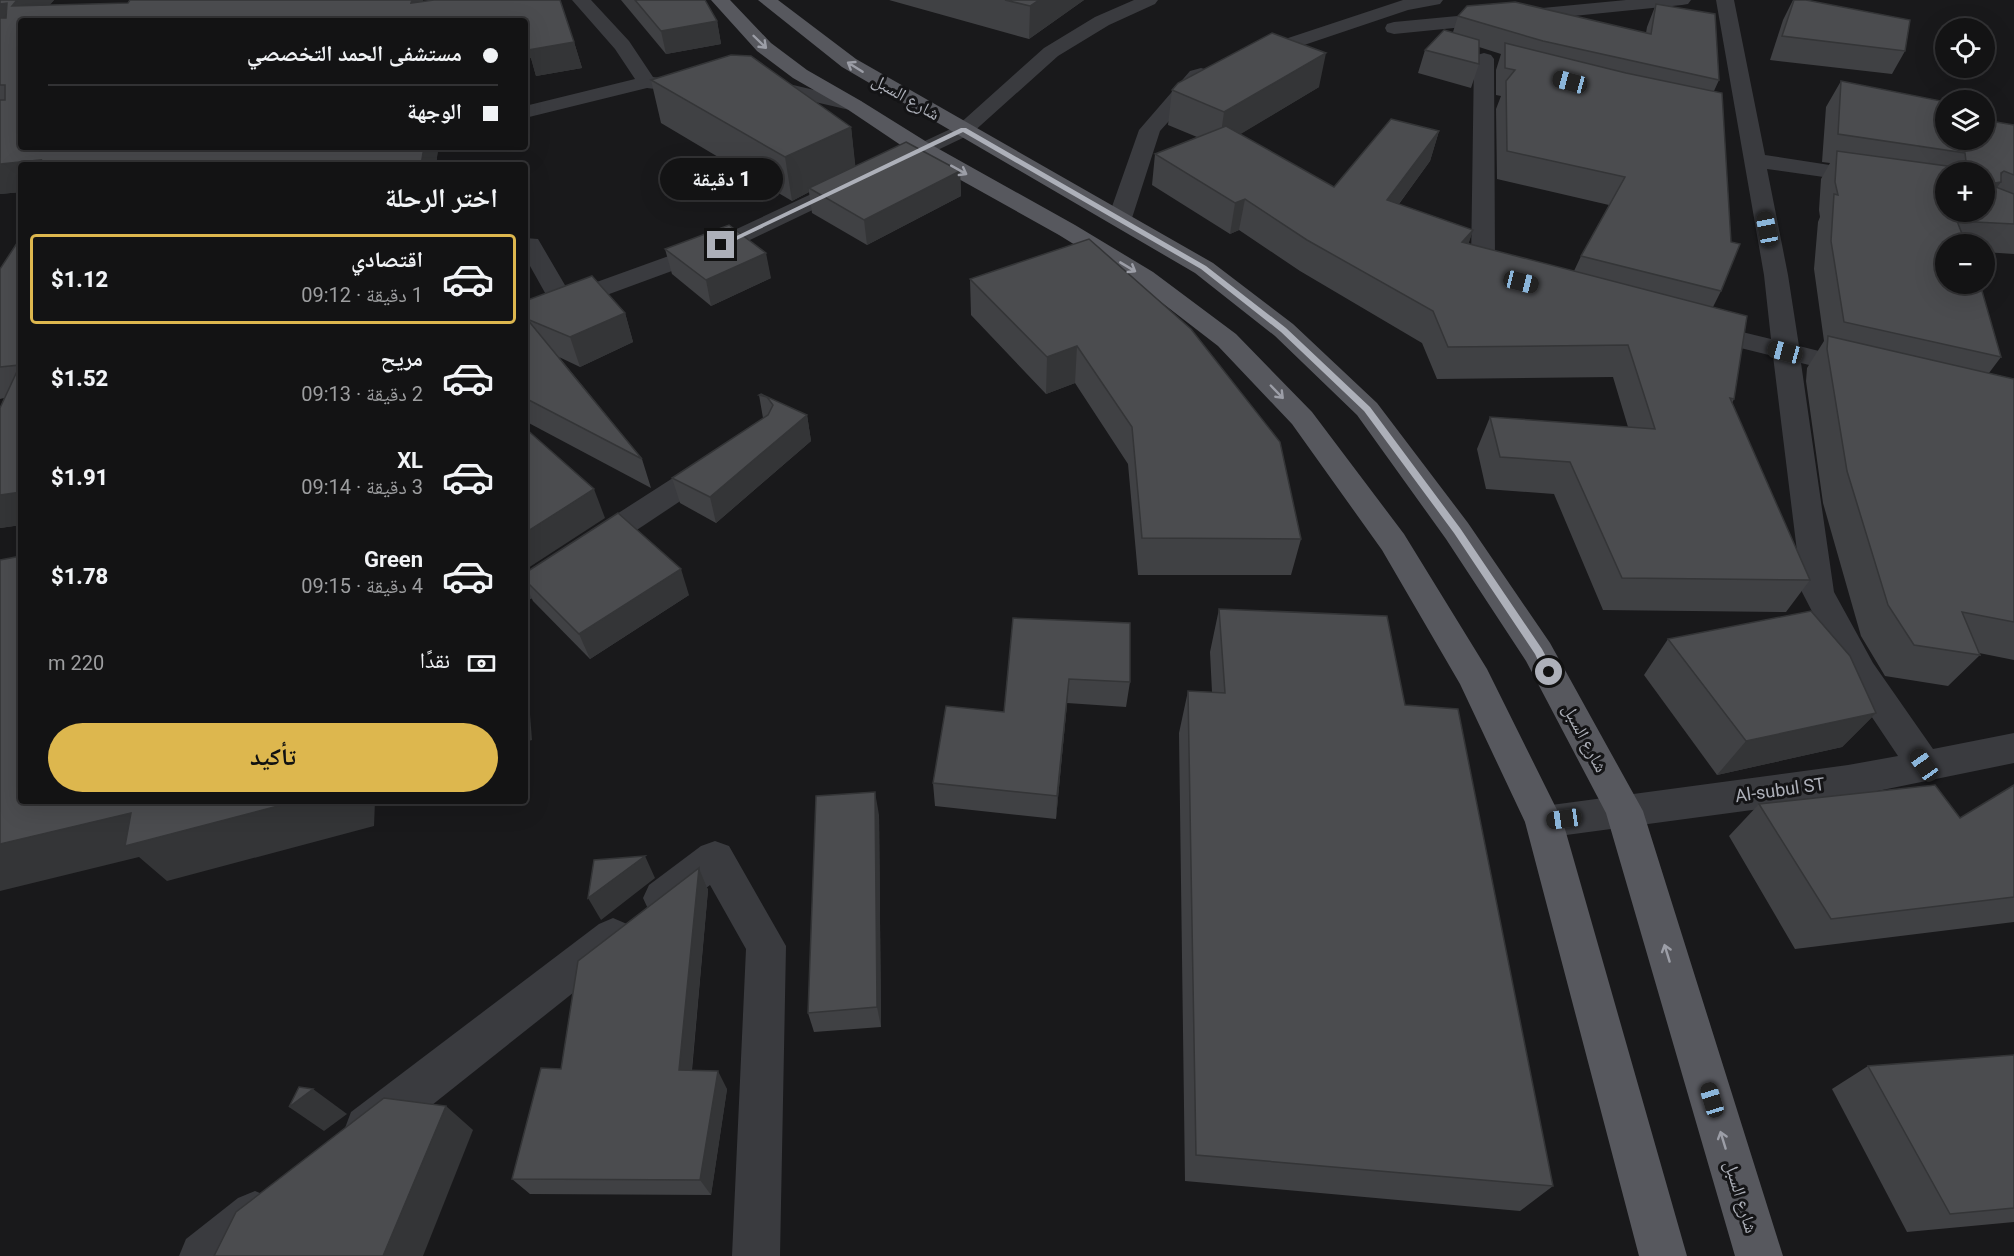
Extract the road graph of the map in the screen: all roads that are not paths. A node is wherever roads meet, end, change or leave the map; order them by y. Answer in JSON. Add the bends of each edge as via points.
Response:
{"nodes":[{"id":1,"x":581,"y":0,"type":"edge"},
{"id":2,"x":720,"y":0,"type":"edge"},
{"id":3,"x":767,"y":0,"type":"edge"},
{"id":4,"x":1149,"y":0,"type":"edge"},
{"id":5,"x":1434,"y":0,"type":"edge"},
{"id":6,"x":1682,"y":0,"type":"edge"},
{"id":7,"x":1725,"y":0,"type":"edge"},
{"id":8,"x":1391,"y":28,"type":"junction"},
{"id":9,"x":1435,"y":43,"type":"edge"},
{"id":10,"x":1288,"y":44,"type":"junction"},
{"id":11,"x":1485,"y":59,"type":"dead end"},
{"id":12,"x":1238,"y":62,"type":"edge"},
{"id":13,"x":1217,"y":68,"type":"edge"},
{"id":14,"x":647,"y":82,"type":"junction"},
{"id":15,"x":717,"y":88,"type":"edge"},
{"id":16,"x":741,"y":89,"type":"edge"},
{"id":17,"x":854,"y":105,"type":"junction"},
{"id":18,"x":528,"y":110,"type":"edge"},
{"id":19,"x":964,"y":130,"type":"junction"},
{"id":20,"x":922,"y":149,"type":"junction"},
{"id":21,"x":1753,"y":160,"type":"junction"},
{"id":22,"x":1935,"y":186,"type":"edge"},
{"id":23,"x":1120,"y":218,"type":"junction"},
{"id":24,"x":528,"y":244,"type":"edge"},
{"id":25,"x":1533,"y":286,"type":"edge"},
{"id":26,"x":563,"y":303,"type":"junction"},
{"id":27,"x":528,"y":316,"type":"edge"},
{"id":28,"x":1682,"y":325,"type":"edge"},
{"id":29,"x":1785,"y":352,"type":"junction"},
{"id":30,"x":1887,"y":376,"type":"edge"},
{"id":31,"x":733,"y":452,"type":"edge"},
{"id":32,"x":528,"y":587,"type":"edge"},
{"id":33,"x":2014,"y":748,"type":"edge"},
{"id":34,"x":1924,"y":765,"type":"junction"},
{"id":35,"x":1624,"y":811,"type":"junction"},
{"id":36,"x":1544,"y":822,"type":"junction"},
{"id":37,"x":333,"y":1155,"type":"edge"},
{"id":38,"x":286,"y":1191,"type":"edge"},
{"id":39,"x":203,"y":1256,"type":"edge"},
{"id":40,"x":756,"y":1256,"type":"edge"},
{"id":41,"x":1663,"y":1256,"type":"edge"},
{"id":42,"x":1759,"y":1256,"type":"edge"}],
"edges":[{"from":1,"to":14,"type":"street","via":[[622,45]]},
{"from":2,"to":17,"type":"main road","name":"شارع السبل","one_way":true,"via":[[764,47],[800,74]]},
{"from":19,"to":3,"type":"main road","name":"شارع السبل","one_way":true,"via":[[849,63]]},
{"from":4,"to":19,"type":"street","via":[[1102,21],[1051,52]]},
{"from":5,"to":10,"type":"street","via":[[1405,5]]},
{"from":6,"to":8,"type":"street"},
{"from":7,"to":21,"type":"street","via":[[1736,118]]},
{"from":8,"to":9,"type":"street"},
{"from":8,"to":10,"type":"street"},
{"from":10,"to":12,"type":"street"},
{"from":11,"to":25,"type":"street","via":[[1484,263],[1499,277]]},
{"from":13,"to":23,"type":"street","via":[[1197,75],[1150,130]]},
{"from":14,"to":15,"type":"street"},
{"from":14,"to":18,"type":"street"},
{"from":16,"to":17,"type":"street","via":[[789,90]]},
{"from":17,"to":20,"type":"main road","name":"شارع السبل"},
{"from":19,"to":20,"type":"street"},
{"from":19,"to":23,"type":"main road","name":"شارع السبل"},
{"from":20,"to":26,"type":"street","via":[[721,245]]},
{"from":20,"to":36,"type":"main road","name":"شارع السبل","one_way":true,"via":[[1144,277],[1227,340],[1302,418],[1393,542],[1475,679]]},
{"from":21,"to":22,"type":"street"},
{"from":21,"to":29,"type":"street","via":[[1776,275]]},
{"from":23,"to":35,"type":"main road","name":"شارع السبل","via":[[1204,268],[1284,330],[1367,409],[1457,531],[1538,652]]},
{"from":24,"to":26,"type":"street"},
{"from":26,"to":27,"type":"street"},
{"from":28,"to":29,"type":"street"},
{"from":29,"to":30,"type":"street"},
{"from":29,"to":34,"type":"street","via":[[1818,591],[1860,674]]},
{"from":31,"to":32,"type":"street"},
{"from":33,"to":34,"type":"street","name":"Al-subul ST"},
{"from":34,"to":35,"type":"street","name":"Al-subul ST","via":[[1848,781]]},
{"from":35,"to":36,"type":"street","name":"Al-subul ST"},
{"from":42,"to":35,"type":"main road","name":"شارع السبل","one_way":true},
{"from":36,"to":41,"type":"main road","name":"شارع السبل"},
{"from":37,"to":40,"type":"street","via":[[715,858],[766,946]]},
{"from":38,"to":39,"type":"street"}]}
